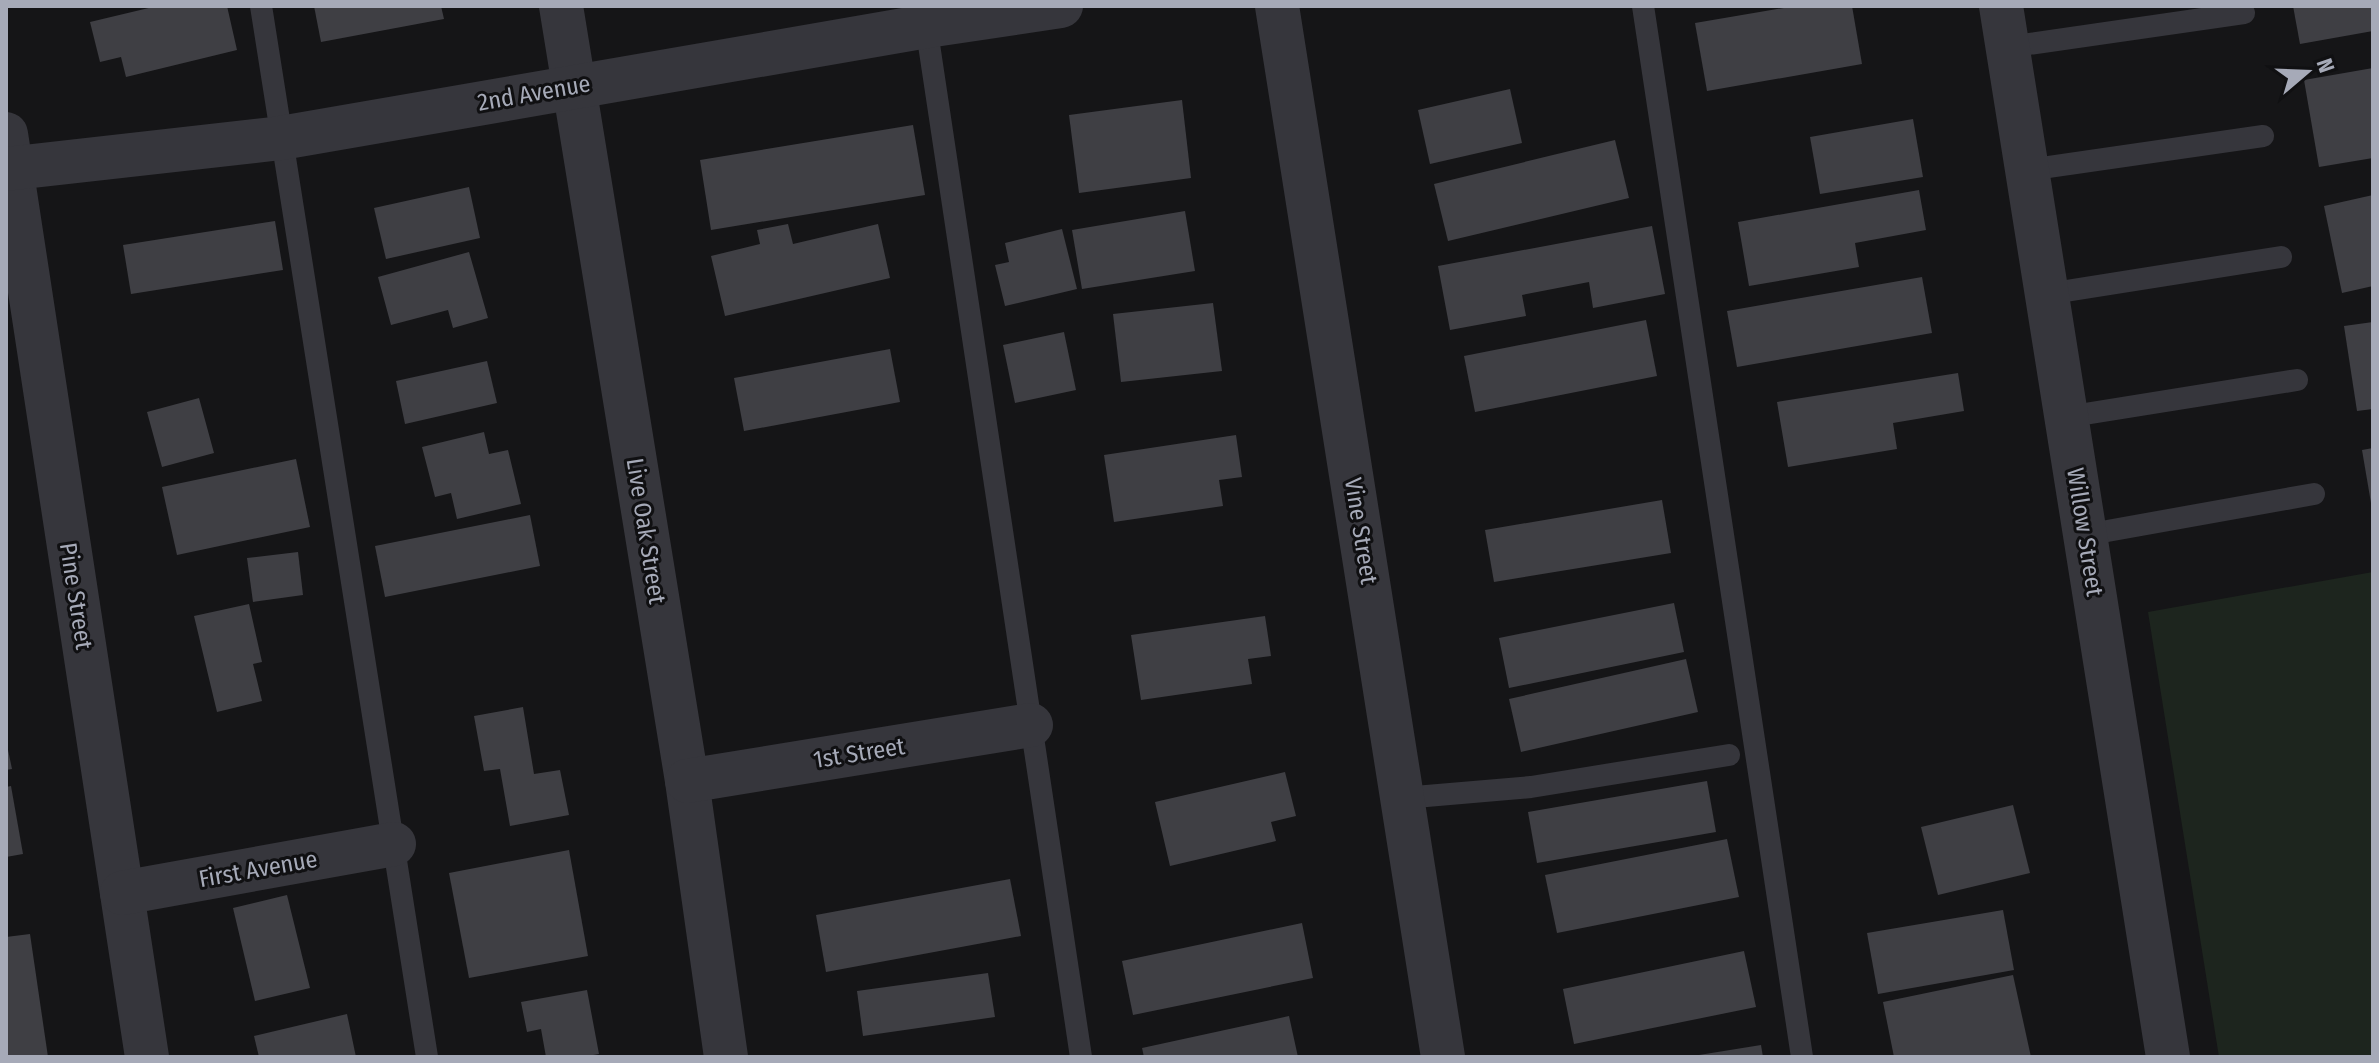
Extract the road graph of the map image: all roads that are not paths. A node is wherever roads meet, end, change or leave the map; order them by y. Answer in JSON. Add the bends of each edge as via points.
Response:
{"nodes":[{"id":1,"x":261,"y":6,"type":"edge"},
{"id":2,"x":561,"y":6,"type":"edge"},
{"id":3,"x":1061,"y":6,"type":"edge"},
{"id":4,"x":1277,"y":6,"type":"edge"},
{"id":5,"x":1643,"y":6,"type":"edge"},
{"id":6,"x":2244,"y":13,"type":"dead end"},
{"id":7,"x":925,"y":16,"type":"edge"},
{"id":8,"x":2005,"y":26,"type":"edge"},
{"id":9,"x":574,"y":86,"type":"junction"},
{"id":10,"x":2263,"y":136,"type":"dead end"},
{"id":11,"x":281,"y":138,"type":"junction"},
{"id":12,"x":8,"y":157,"type":"edge"},
{"id":13,"x":2027,"y":170,"type":"junction"},
{"id":14,"x":2281,"y":257,"type":"dead end"},
{"id":15,"x":2047,"y":294,"type":"junction"},
{"id":16,"x":2297,"y":380,"type":"dead end"},
{"id":17,"x":2066,"y":417,"type":"junction"},
{"id":18,"x":2314,"y":494,"type":"dead end"},
{"id":19,"x":2085,"y":535,"type":"junction"},
{"id":20,"x":1031,"y":725,"type":"junction"},
{"id":21,"x":1729,"y":755,"type":"dead end"},
{"id":22,"x":687,"y":781,"type":"junction"},
{"id":23,"x":1403,"y":798,"type":"junction"},
{"id":24,"x":394,"y":844,"type":"junction"},
{"id":25,"x":122,"y":893,"type":"junction"},
{"id":26,"x":147,"y":1057,"type":"edge"},
{"id":27,"x":427,"y":1057,"type":"edge"},
{"id":28,"x":726,"y":1057,"type":"edge"},
{"id":29,"x":1081,"y":1057,"type":"edge"},
{"id":30,"x":1443,"y":1057,"type":"edge"},
{"id":31,"x":1802,"y":1057,"type":"edge"},
{"id":32,"x":2168,"y":1057,"type":"edge"}],
"edges":[{"from":1,"to":11,"type":"lane"},
{"from":2,"to":9,"type":"street","name":"Live Oak Street"},
{"from":3,"to":7,"type":"street","name":"2nd Avenue"},
{"from":4,"to":23,"type":"street","name":"Vine Street"},
{"from":5,"to":31,"type":"lane"},
{"from":6,"to":8,"type":"lane"},
{"from":7,"to":9,"type":"street","name":"2nd Avenue"},
{"from":7,"to":20,"type":"lane"},
{"from":8,"to":13,"type":"street","name":"Willow Street"},
{"from":9,"to":11,"type":"street","name":"2nd Avenue"},
{"from":9,"to":22,"type":"street","name":"Live Oak Street"},
{"from":10,"to":13,"type":"lane"},
{"from":11,"to":12,"type":"street","name":"2nd Avenue"},
{"from":11,"to":24,"type":"lane"},
{"from":12,"to":25,"type":"street","name":"Pine Street"},
{"from":13,"to":15,"type":"street","name":"Willow Street"},
{"from":14,"to":15,"type":"lane"},
{"from":15,"to":17,"type":"street","name":"Willow Street"},
{"from":16,"to":17,"type":"lane"},
{"from":17,"to":19,"type":"street","name":"Willow Street"},
{"from":18,"to":19,"type":"lane"},
{"from":19,"to":32,"type":"street","name":"Willow Street"},
{"from":20,"to":22,"type":"street","name":"1st Street"},
{"from":20,"to":29,"type":"lane"},
{"from":21,"to":23,"type":"lane","via":[[1531,787]]},
{"from":22,"to":28,"type":"street","name":"Live Oak Street"},
{"from":23,"to":30,"type":"street","name":"Vine Street"},
{"from":24,"to":25,"type":"street","name":"First Avenue"},
{"from":24,"to":27,"type":"lane"},
{"from":25,"to":26,"type":"street","name":"Pine Street"}]}
